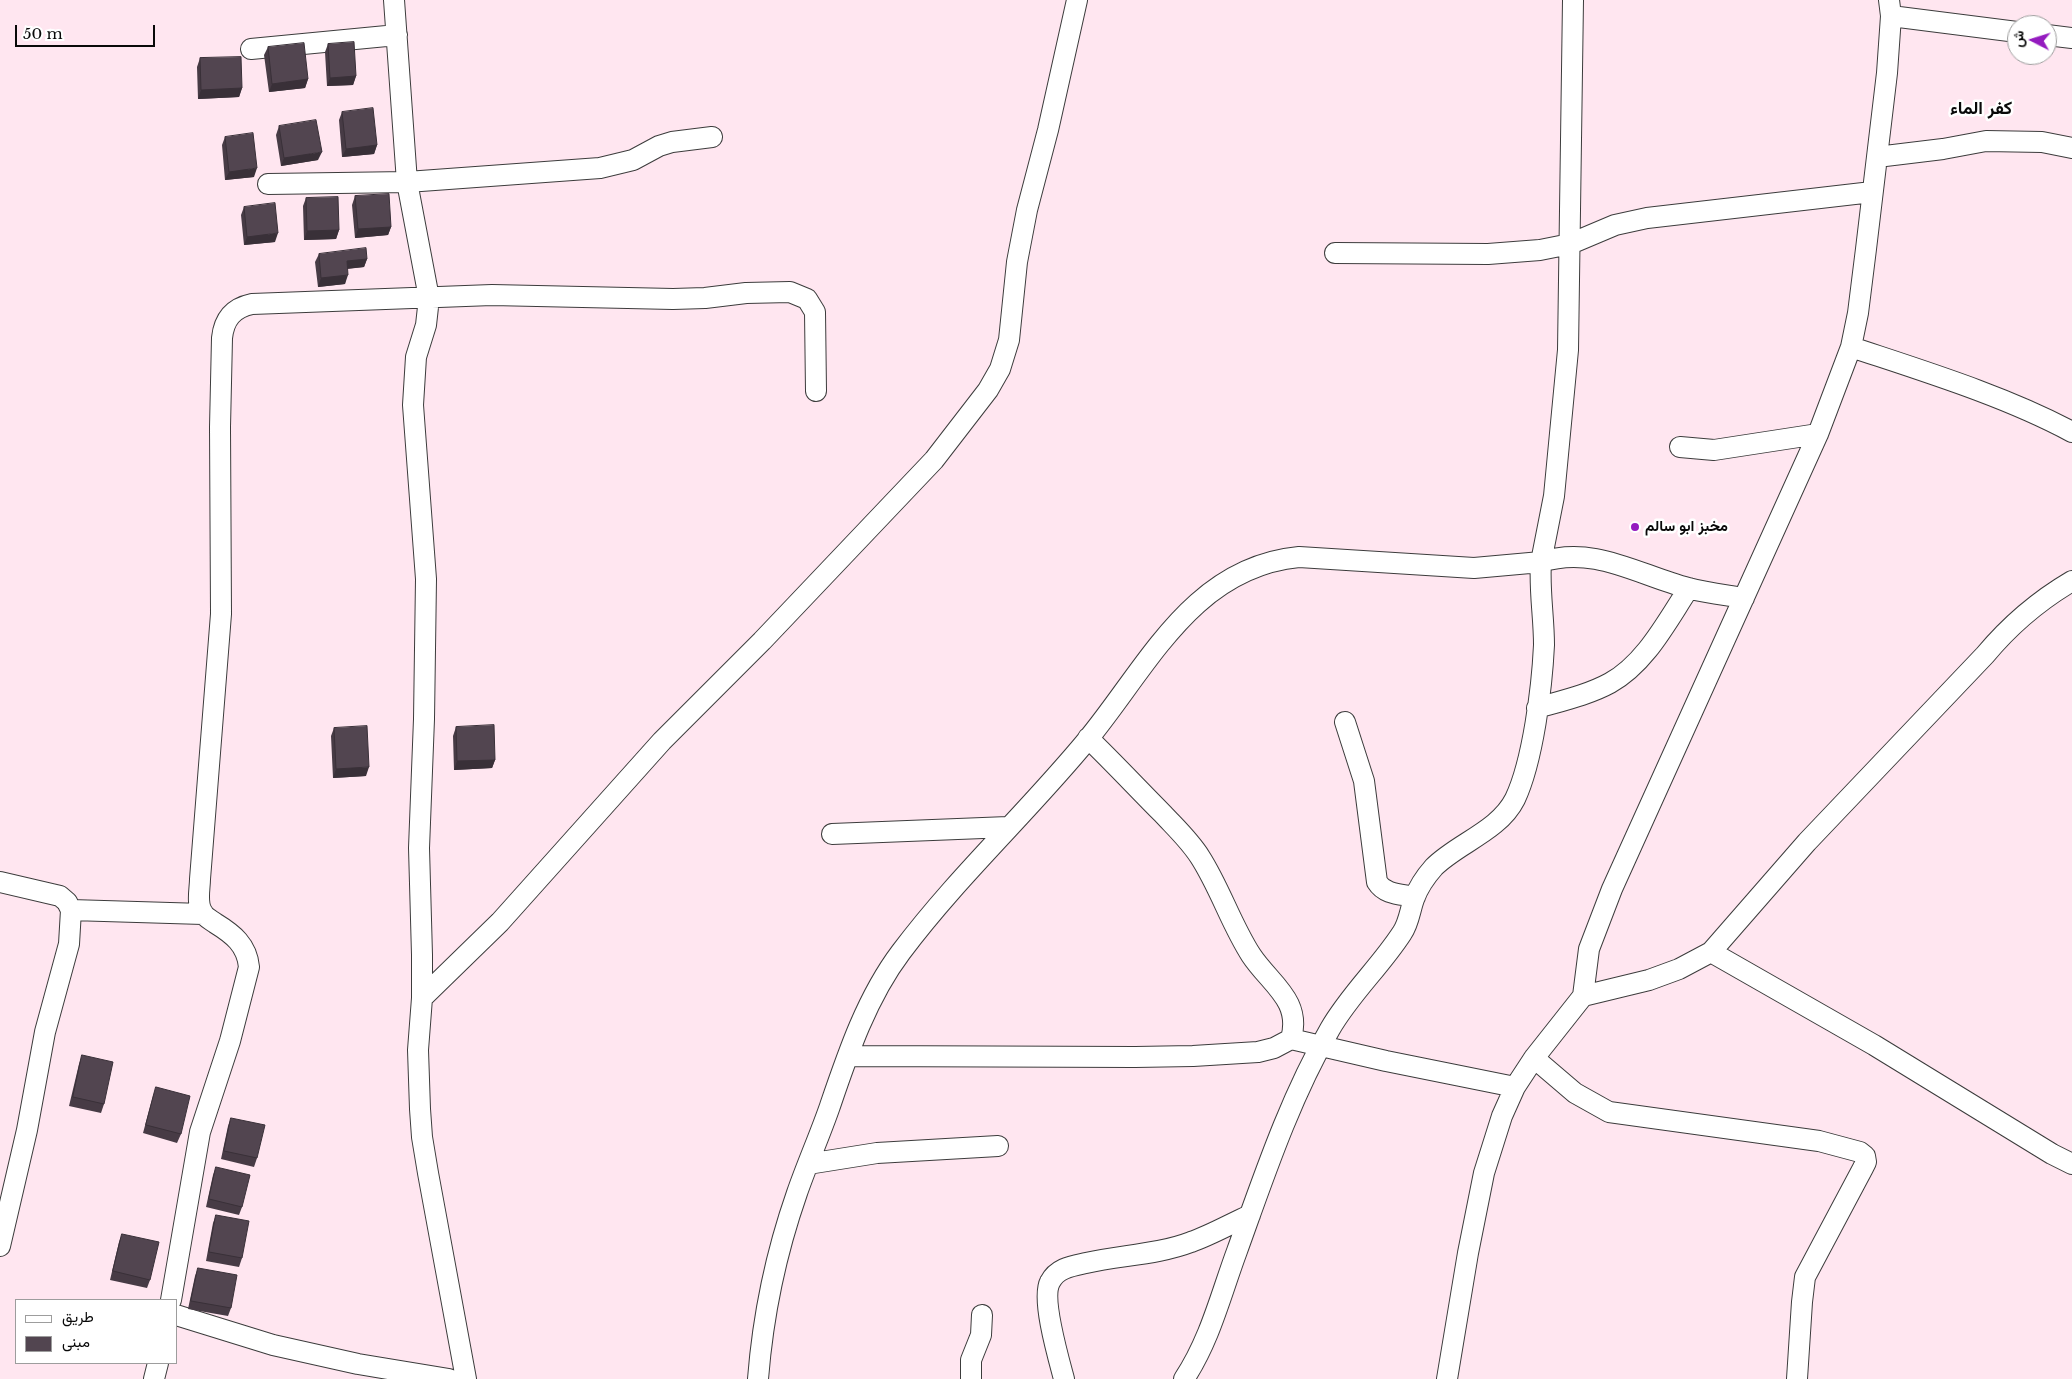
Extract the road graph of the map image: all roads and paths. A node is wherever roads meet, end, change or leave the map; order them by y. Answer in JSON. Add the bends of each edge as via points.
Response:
{"nodes":[{"id":1,"x":394,"y":0,"type":"edge"},
{"id":2,"x":1077,"y":0,"type":"edge"},
{"id":3,"x":1573,"y":0,"type":"edge"},
{"id":4,"x":1890,"y":8,"type":"edge"},
{"id":5,"x":2007,"y":30,"type":"edge"},
{"id":6,"x":396,"y":35,"type":"junction"},
{"id":7,"x":2057,"y":36,"type":"edge"},
{"id":8,"x":2072,"y":38,"type":"edge"},
{"id":9,"x":251,"y":49,"type":"dead end"},
{"id":10,"x":712,"y":137,"type":"dead end"},
{"id":11,"x":2072,"y":148,"type":"edge"},
{"id":12,"x":1877,"y":157,"type":"junction"},
{"id":13,"x":407,"y":182,"type":"junction"},
{"id":14,"x":268,"y":184,"type":"dead end"},
{"id":15,"x":1872,"y":192,"type":"junction"},
{"id":16,"x":1570,"y":244,"type":"junction"},
{"id":17,"x":1335,"y":253,"type":"dead end"},
{"id":18,"x":430,"y":298,"type":"junction"},
{"id":19,"x":1850,"y":347,"type":"junction"},
{"id":20,"x":816,"y":391,"type":"dead end"},
{"id":21,"x":2072,"y":432,"type":"edge"},
{"id":22,"x":1818,"y":434,"type":"junction"},
{"id":23,"x":1680,"y":447,"type":"dead end"},
{"id":24,"x":1541,"y":562,"type":"junction"},
{"id":25,"x":2072,"y":581,"type":"edge"},
{"id":26,"x":1689,"y":588,"type":"junction"},
{"id":27,"x":1744,"y":598,"type":"junction"},
{"id":28,"x":1537,"y":708,"type":"junction"},
{"id":29,"x":1345,"y":722,"type":"dead end"},
{"id":30,"x":1088,"y":738,"type":"junction"},
{"id":31,"x":1008,"y":827,"type":"junction"},
{"id":32,"x":832,"y":834,"type":"dead end"},
{"id":33,"x":0,"y":882,"type":"edge"},
{"id":34,"x":1415,"y":896,"type":"junction"},
{"id":35,"x":71,"y":910,"type":"junction"},
{"id":36,"x":203,"y":914,"type":"junction"},
{"id":37,"x":1711,"y":952,"type":"junction"},
{"id":38,"x":1583,"y":996,"type":"junction"},
{"id":39,"x":422,"y":998,"type":"junction"},
{"id":40,"x":1291,"y":1039,"type":"junction"},
{"id":41,"x":1320,"y":1046,"type":"junction"},
{"id":42,"x":848,"y":1056,"type":"junction"},
{"id":43,"x":1534,"y":1058,"type":"junction"},
{"id":44,"x":1515,"y":1087,"type":"junction"},
{"id":45,"x":998,"y":1146,"type":"dead end"},
{"id":46,"x":808,"y":1164,"type":"junction"},
{"id":47,"x":2072,"y":1164,"type":"edge"},
{"id":48,"x":1250,"y":1215,"type":"junction"},
{"id":49,"x":0,"y":1246,"type":"edge"},
{"id":50,"x":171,"y":1299,"type":"edge"},
{"id":51,"x":982,"y":1315,"type":"dead end"},
{"id":52,"x":178,"y":1316,"type":"edge"},
{"id":53,"x":158,"y":1364,"type":"edge"},
{"id":54,"x":154,"y":1379,"type":"edge"},
{"id":55,"x":449,"y":1379,"type":"edge"},
{"id":56,"x":466,"y":1379,"type":"edge"},
{"id":57,"x":758,"y":1379,"type":"edge"},
{"id":58,"x":971,"y":1379,"type":"edge"},
{"id":59,"x":1064,"y":1379,"type":"edge"},
{"id":60,"x":1184,"y":1379,"type":"edge"},
{"id":61,"x":1447,"y":1379,"type":"edge"},
{"id":62,"x":1797,"y":1379,"type":"edge"}],
"edges":[{"from":1,"to":6,"type":"street"},
{"from":2,"to":39,"type":"street","via":[[1027,210],[1017,262],[1010,340],[1000,369],[988,390],[934,460],[655,748],[500,922]]},
{"from":3,"to":16,"type":"street"},
{"from":4,"to":5,"type":"street"},
{"from":4,"to":12,"type":"street","via":[[1887,73]]},
{"from":6,"to":9,"type":"street"},
{"from":6,"to":13,"type":"street"},
{"from":7,"to":8,"type":"street"},
{"from":10,"to":13,"type":"street","via":[[672,142],[611,167]]},
{"from":11,"to":12,"type":"street","via":[[2042,142],[1986,141]]},
{"from":12,"to":15,"type":"street"},
{"from":13,"to":14,"type":"street"},
{"from":13,"to":18,"type":"street"},
{"from":15,"to":16,"type":"street","via":[[1647,218],[1615,225]]},
{"from":15,"to":19,"type":"street","via":[[1858,314]]},
{"from":16,"to":17,"type":"street","via":[[1507,253]]},
{"from":16,"to":24,"type":"street","via":[[1568,350],[1561,436],[1552,512]]},
{"from":18,"to":20,"type":"street","via":[[526,295],[673,299],[790,292],[807,299],[815,312]]},
{"from":18,"to":36,"type":"street","via":[[252,304],[233,311],[225,323],[220,427],[221,614],[200,879]]},
{"from":18,"to":39,"type":"street","via":[[416,357],[413,405],[426,579],[419,848]]},
{"from":19,"to":21,"type":"street","via":[[2011,404]]},
{"from":19,"to":22,"type":"street"},
{"from":22,"to":23,"type":"street","via":[[1714,450]]},
{"from":22,"to":27,"type":"street"},
{"from":24,"to":26,"type":"street","via":[[1567,556],[1588,557],[1620,564]]},
{"from":24,"to":28,"type":"street","via":[[1544,644]]},
{"from":24,"to":30,"type":"street","via":[[1474,568],[1299,557],[1249,569],[1206,596],[1176,623]]},
{"from":25,"to":37,"type":"street","via":[[2028,610],[2004,632],[1807,842]]},
{"from":26,"to":27,"type":"street"},
{"from":26,"to":28,"type":"street","via":[[1651,644],[1624,673],[1593,691]]},
{"from":27,"to":38,"type":"street","via":[[1612,889],[1589,949]]},
{"from":28,"to":34,"type":"street","via":[[1531,745],[1515,798],[1495,822],[1434,868]]},
{"from":29,"to":34,"type":"street","via":[[1364,781],[1377,882],[1387,892]]},
{"from":30,"to":31,"type":"street"},
{"from":30,"to":40,"type":"street","via":[[1138,787],[1199,855],[1250,954],[1288,1001],[1293,1023]]},
{"from":31,"to":32,"type":"street"},
{"from":31,"to":42,"type":"street","via":[[899,954],[871,1001]]},
{"from":33,"to":35,"type":"street","via":[[60,896]]},
{"from":34,"to":41,"type":"street","via":[[1404,930],[1344,1006]]},
{"from":35,"to":36,"type":"street"},
{"from":35,"to":49,"type":"street","via":[[69,944],[45,1032],[27,1130]]},
{"from":36,"to":50,"type":"street","via":[[243,946],[249,967],[230,1041],[200,1132]]},
{"from":37,"to":38,"type":"street","via":[[1649,980]]},
{"from":37,"to":47,"type":"street"},
{"from":38,"to":43,"type":"street"},
{"from":39,"to":56,"type":"street","via":[[418,1050],[422,1137]]},
{"from":40,"to":41,"type":"street"},
{"from":40,"to":42,"type":"street","via":[[1258,1052],[1193,1056]]},
{"from":41,"to":44,"type":"street"},
{"from":41,"to":48,"type":"street"},
{"from":42,"to":46,"type":"street"},
{"from":43,"to":44,"type":"street"},
{"from":43,"to":62,"type":"street","via":[[1575,1093],[1609,1112],[1805,1138],[1844,1146],[1865,1156],[1866,1162],[1805,1277]]},
{"from":44,"to":61,"type":"street","via":[[1491,1148],[1480,1190]]},
{"from":45,"to":46,"type":"street","via":[[871,1153]]},
{"from":46,"to":57,"type":"street","via":[[770,1288]]},
{"from":48,"to":59,"type":"street","via":[[1191,1242],[1102,1259],[1057,1273],[1049,1282],[1048,1294]]},
{"from":48,"to":60,"type":"street","via":[[1202,1348]]},
{"from":51,"to":58,"type":"street","via":[[981,1335],[971,1360]]},
{"from":52,"to":55,"type":"street","via":[[282,1347]]},
{"from":53,"to":54,"type":"street"}]}
